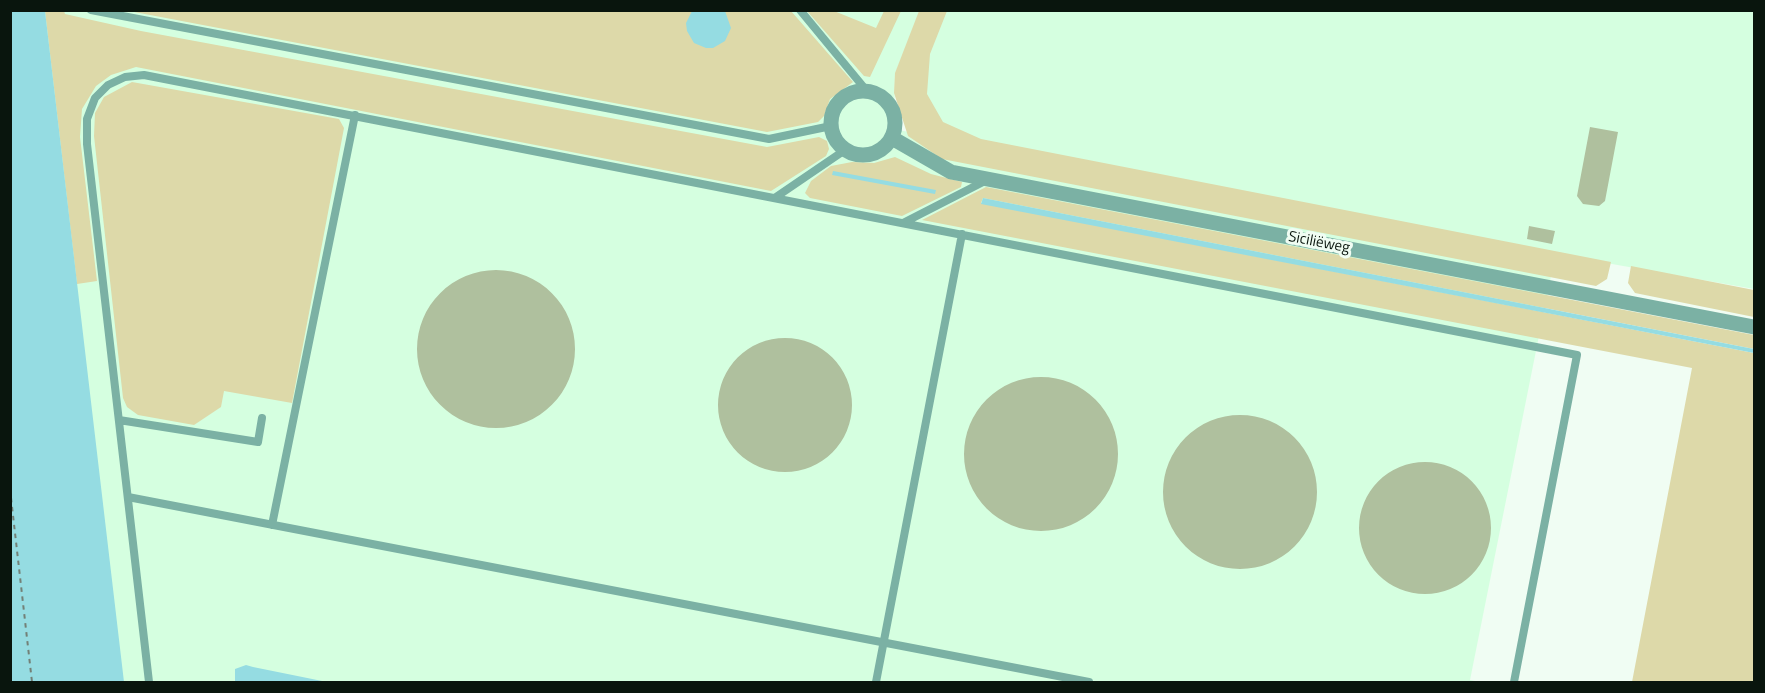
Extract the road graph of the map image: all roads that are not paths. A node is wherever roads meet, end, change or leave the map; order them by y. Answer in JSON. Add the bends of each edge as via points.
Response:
{"nodes":[{"id":1,"x":90,"y":10,"type":"edge"},
{"id":2,"x":800,"y":10,"type":"edge"},
{"id":3,"x":866,"y":90,"type":"junction"},
{"id":4,"x":355,"y":115,"type":"junction"},
{"id":5,"x":831,"y":126,"type":"junction"},
{"id":6,"x":892,"y":138,"type":"junction"},
{"id":7,"x":845,"y":150,"type":"junction"},
{"id":8,"x":989,"y":179,"type":"junction"},
{"id":9,"x":776,"y":198,"type":"junction"},
{"id":10,"x":903,"y":223,"type":"junction"},
{"id":11,"x":962,"y":234,"type":"junction"},
{"id":12,"x":1755,"y":327,"type":"edge"},
{"id":13,"x":262,"y":418,"type":"dead end"},
{"id":14,"x":119,"y":420,"type":"junction"},
{"id":15,"x":128,"y":497,"type":"junction"},
{"id":16,"x":273,"y":525,"type":"junction"},
{"id":17,"x":883,"y":643,"type":"junction"},
{"id":18,"x":149,"y":682,"type":"edge"},
{"id":19,"x":876,"y":682,"type":"edge"},
{"id":20,"x":1089,"y":682,"type":"edge"},
{"id":21,"x":1514,"y":682,"type":"edge"}],
"edges":[{"from":1,"to":5,"type":"lane","via":[[769,139]]},
{"from":2,"to":3,"type":"lane"},
{"from":3,"to":5,"type":"street","via":[[840,100]]},
{"from":3,"to":6,"type":"street","via":[[877,93],[892,107],[896,117]]},
{"from":4,"to":9,"type":"lane"},
{"from":4,"to":14,"type":"lane","via":[[144,75],[125,76],[95,98],[87,119],[87,144]]},
{"from":4,"to":16,"type":"lane"},
{"from":5,"to":7,"type":"street"},
{"from":6,"to":7,"type":"street","via":[[872,154]]},
{"from":6,"to":8,"type":"street","name":"Siciliëweg","via":[[951,172]]},
{"from":7,"to":9,"type":"lane"},
{"from":8,"to":10,"type":"lane"},
{"from":8,"to":12,"type":"street","name":"Siciliëweg"},
{"from":9,"to":10,"type":"lane"},
{"from":10,"to":11,"type":"lane"},
{"from":11,"to":17,"type":"lane"},
{"from":11,"to":21,"type":"lane","via":[[1577,355]]},
{"from":13,"to":14,"type":"lane","via":[[258,442]]},
{"from":14,"to":15,"type":"lane"},
{"from":15,"to":16,"type":"lane"},
{"from":15,"to":18,"type":"lane"},
{"from":16,"to":17,"type":"lane"},
{"from":17,"to":19,"type":"lane"},
{"from":17,"to":20,"type":"lane"}]}
